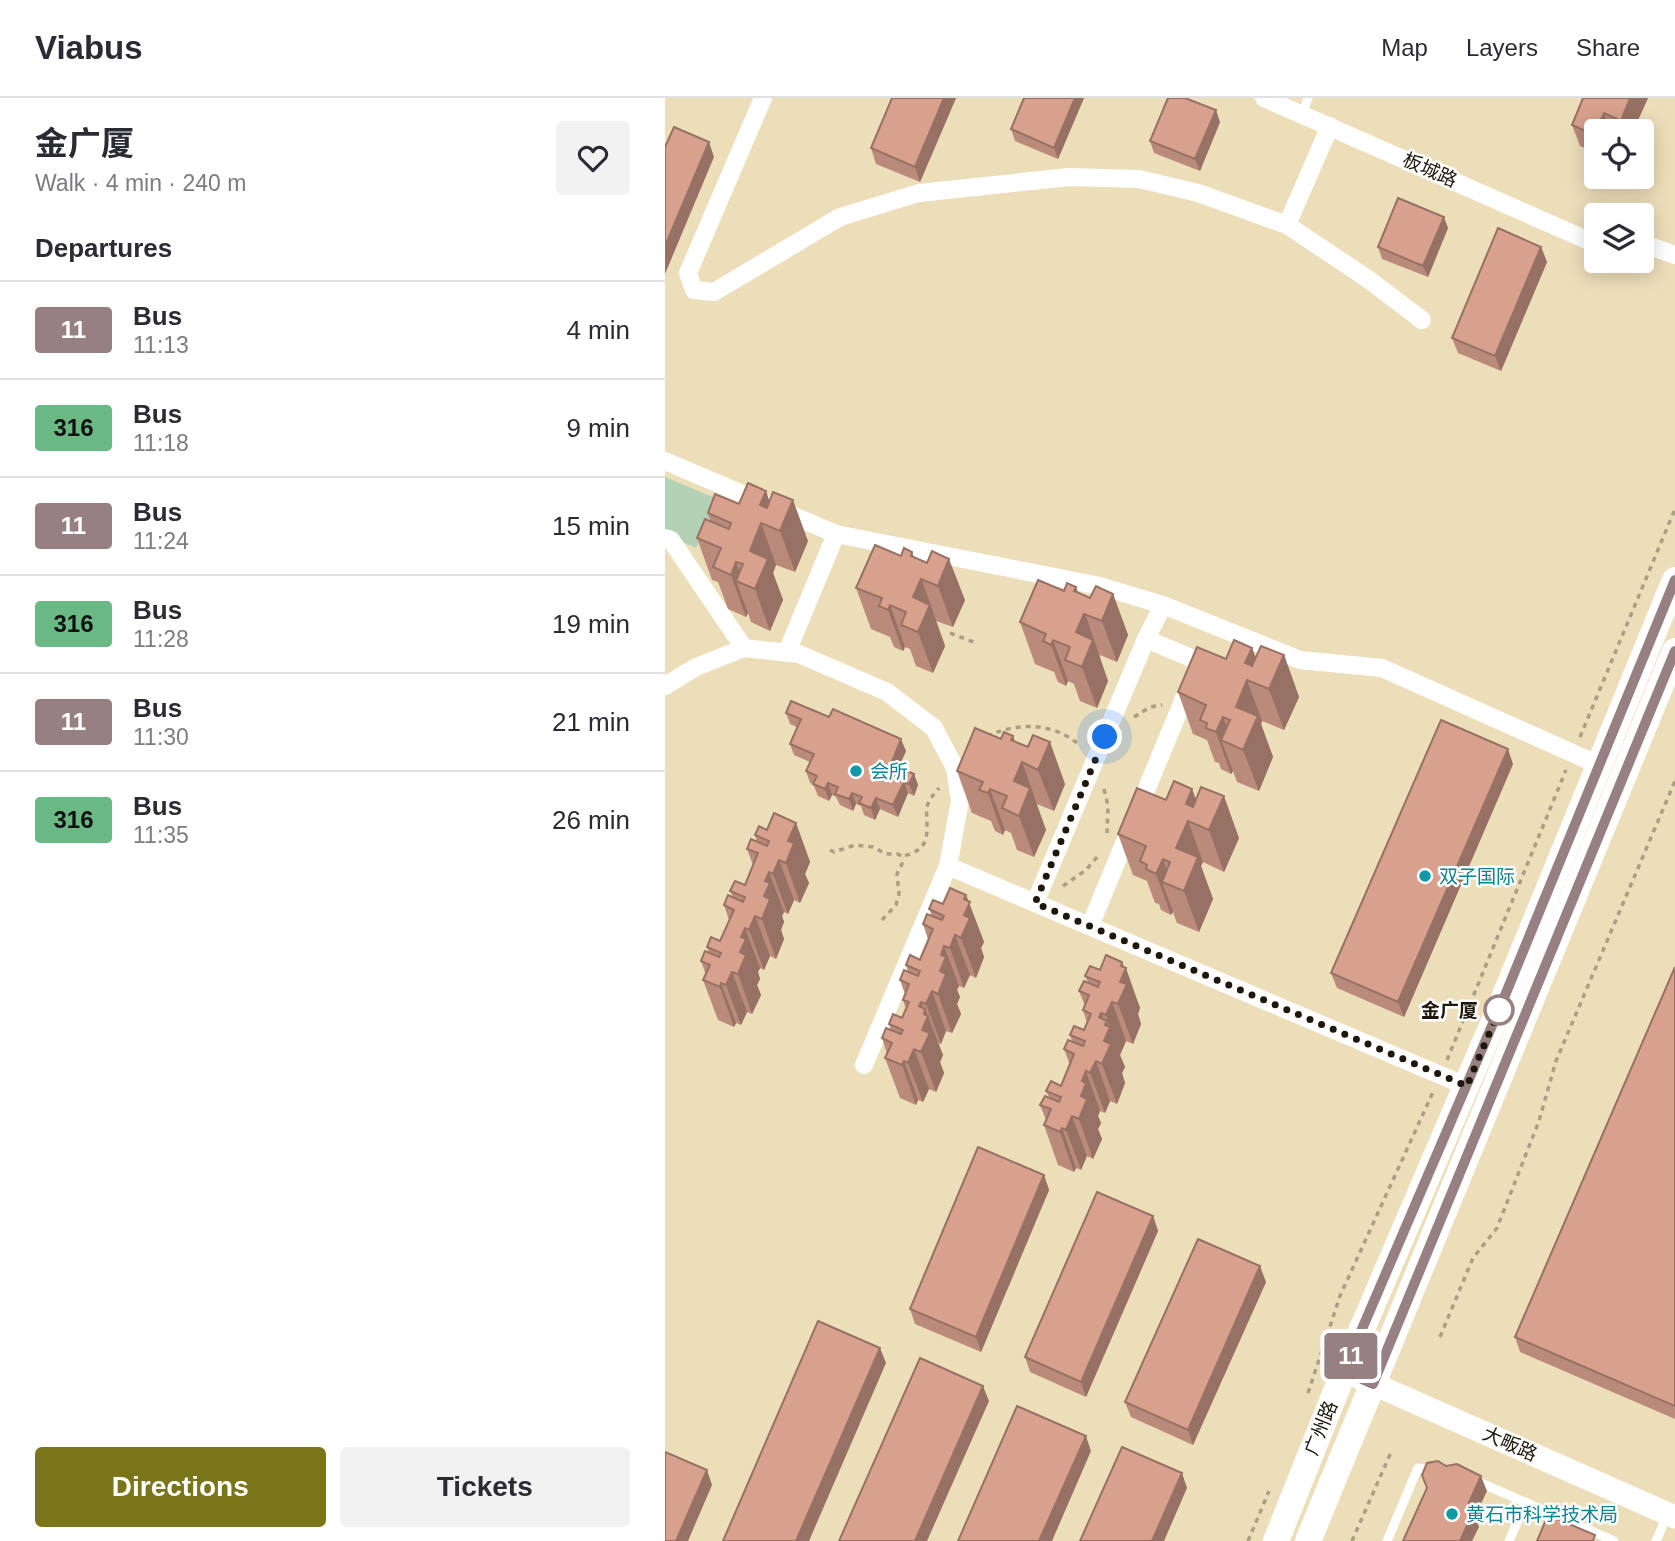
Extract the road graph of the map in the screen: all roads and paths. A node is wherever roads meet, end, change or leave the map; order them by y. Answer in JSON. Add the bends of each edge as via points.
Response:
{"nodes":[{"id":1,"x":762,"y":98,"type":"edge"},
{"id":2,"x":1263,"y":98,"type":"edge"},
{"id":3,"x":1305,"y":106,"type":"edge"},
{"id":4,"x":1330,"y":126,"type":"junction"},
{"id":5,"x":1287,"y":225,"type":"junction"},
{"id":6,"x":1584,"y":239,"type":"edge"},
{"id":7,"x":1654,"y":248,"type":"edge"},
{"id":8,"x":1675,"y":255,"type":"edge"},
{"id":9,"x":1422,"y":320,"type":"dead end"},
{"id":10,"x":665,"y":461,"type":"edge"},
{"id":11,"x":1675,"y":509,"type":"edge"},
{"id":12,"x":836,"y":534,"type":"junction"},
{"id":13,"x":665,"y":538,"type":"edge"},
{"id":14,"x":1675,"y":580,"type":"edge"},
{"id":15,"x":1163,"y":605,"type":"junction"},
{"id":16,"x":950,"y":633,"type":"dead end"},
{"id":17,"x":1146,"y":639,"type":"junction"},
{"id":18,"x":976,"y":643,"type":"dead end"},
{"id":19,"x":744,"y":648,"type":"junction"},
{"id":20,"x":1675,"y":651,"type":"edge"},
{"id":21,"x":787,"y":652,"type":"junction"},
{"id":22,"x":665,"y":686,"type":"edge"},
{"id":23,"x":1182,"y":705,"type":"junction"},
{"id":24,"x":1127,"y":725,"type":"dead end"},
{"id":25,"x":985,"y":737,"type":"edge"},
{"id":26,"x":1573,"y":753,"type":"junction"},
{"id":27,"x":1094,"y":762,"type":"junction"},
{"id":28,"x":1599,"y":765,"type":"junction"},
{"id":29,"x":954,"y":768,"type":"junction"},
{"id":30,"x":1675,"y":781,"type":"edge"},
{"id":31,"x":1106,"y":842,"type":"dead end"},
{"id":32,"x":1104,"y":849,"type":"dead end"},
{"id":33,"x":830,"y":850,"type":"dead end"},
{"id":34,"x":902,"y":857,"type":"junction"},
{"id":35,"x":948,"y":866,"type":"junction"},
{"id":36,"x":1063,"y":886,"type":"dead end"},
{"id":37,"x":1035,"y":903,"type":"junction"},
{"id":38,"x":882,"y":920,"type":"dead end"},
{"id":39,"x":1090,"y":926,"type":"junction"},
{"id":40,"x":864,"y":1065,"type":"dead end"},
{"id":41,"x":1441,"y":1075,"type":"junction"},
{"id":42,"x":1467,"y":1086,"type":"junction"},
{"id":43,"x":1440,"y":1337,"type":"dead end"},
{"id":44,"x":1344,"y":1371,"type":"junction"},
{"id":45,"x":1373,"y":1384,"type":"junction"},
{"id":46,"x":1306,"y":1401,"type":"dead end"},
{"id":47,"x":1392,"y":1450,"type":"dead end"},
{"id":48,"x":1444,"y":1473,"type":"edge"},
{"id":49,"x":1469,"y":1478,"type":"edge"},
{"id":50,"x":1269,"y":1490,"type":"dead end"},
{"id":51,"x":1525,"y":1502,"type":"junction"},
{"id":52,"x":1671,"y":1516,"type":"edge"},
{"id":53,"x":1248,"y":1541,"type":"edge"},
{"id":54,"x":1276,"y":1541,"type":"edge"},
{"id":55,"x":1308,"y":1541,"type":"edge"},
{"id":56,"x":1352,"y":1541,"type":"edge"},
{"id":57,"x":1387,"y":1541,"type":"edge"},
{"id":58,"x":1509,"y":1541,"type":"edge"},
{"id":59,"x":1614,"y":1541,"type":"edge"},
{"id":60,"x":1656,"y":1541,"type":"edge"}],
"edges":[{"from":1,"to":5,"type":"street","via":[[688,273],[694,290],[714,292],[840,217],[919,192],[1069,177],[1139,178],[1198,193]]},
{"from":2,"to":3,"type":"street","name":"板城路"},
{"from":3,"to":4,"type":"street","name":"板城路"},
{"from":4,"to":5,"type":"street"},
{"from":4,"to":6,"type":"street","name":"板城路"},
{"from":5,"to":9,"type":"street"},
{"from":7,"to":8,"type":"street"},
{"from":10,"to":12,"type":"street"},
{"from":11,"to":26,"type":"path"},
{"from":12,"to":15,"type":"street","via":[[1100,586]]},
{"from":12,"to":21,"type":"street"},
{"from":13,"to":19,"type":"street","via":[[671,540]]},
{"from":14,"to":28,"type":"main road","name":"广州路"},
{"from":15,"to":17,"type":"street"},
{"from":15,"to":26,"type":"street","via":[[1300,660],[1382,668]]},
{"from":16,"to":18,"type":"path"},
{"from":17,"to":23,"type":"street","via":[[1196,660]]},
{"from":17,"to":27,"type":"street"},
{"from":19,"to":21,"type":"street"},
{"from":19,"to":22,"type":"street"},
{"from":20,"to":45,"type":"main road","name":"广州路"},
{"from":21,"to":29,"type":"street","via":[[887,692],[935,728]]},
{"from":23,"to":24,"type":"path","via":[[1150,707]]},
{"from":23,"to":39,"type":"street"},
{"from":25,"to":27,"type":"path","via":[[1031,725],[1053,730],[1079,744]]},
{"from":26,"to":28,"type":"street"},
{"from":26,"to":41,"type":"path"},
{"from":27,"to":31,"type":"path","via":[[1108,806]]},
{"from":27,"to":37,"type":"street"},
{"from":28,"to":42,"type":"main road","name":"广州路"},
{"from":29,"to":34,"type":"path","via":[[930,798],[921,848]]},
{"from":29,"to":35,"type":"street","via":[[960,801]]},
{"from":30,"to":43,"type":"path","via":[[1556,1061],[1539,1121],[1497,1228],[1473,1258]]},
{"from":32,"to":36,"type":"path","via":[[1086,870]]},
{"from":33,"to":34,"type":"path","via":[[855,845]]},
{"from":34,"to":38,"type":"path","via":[[896,905]]},
{"from":35,"to":37,"type":"street"},
{"from":35,"to":40,"type":"street"},
{"from":37,"to":39,"type":"street"},
{"from":39,"to":41,"type":"street"},
{"from":41,"to":42,"type":"street"},
{"from":41,"to":46,"type":"path","via":[[1340,1296]]},
{"from":42,"to":44,"type":"main road","name":"广州路"},
{"from":44,"to":45,"type":"street","name":"大畈路"},
{"from":44,"to":54,"type":"main road","name":"广州路"},
{"from":45,"to":52,"type":"street","name":"大畈路"},
{"from":45,"to":55,"type":"main road","name":"广州路"},
{"from":47,"to":56,"type":"path"},
{"from":48,"to":57,"type":"lane","via":[[1418,1468]]},
{"from":49,"to":51,"type":"lane"},
{"from":50,"to":53,"type":"path"},
{"from":51,"to":58,"type":"lane"},
{"from":51,"to":59,"type":"lane"},
{"from":52,"to":60,"type":"lane"}]}
